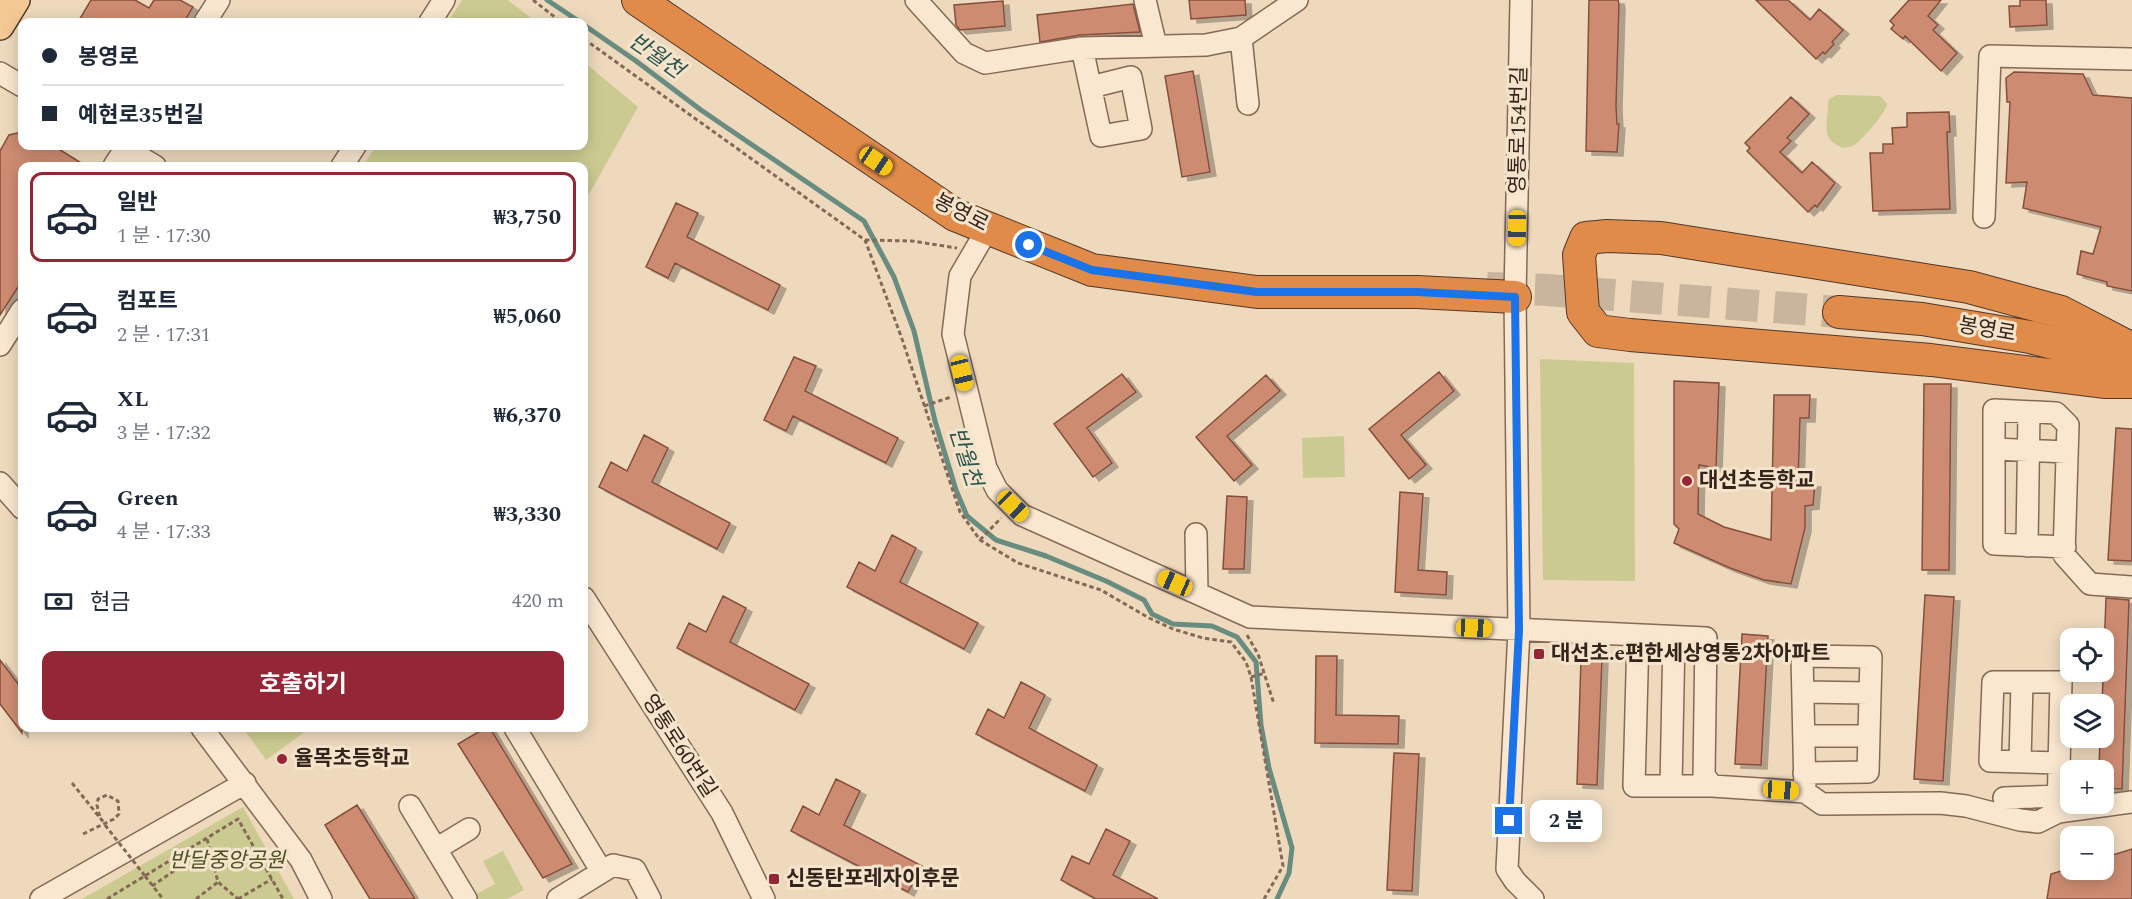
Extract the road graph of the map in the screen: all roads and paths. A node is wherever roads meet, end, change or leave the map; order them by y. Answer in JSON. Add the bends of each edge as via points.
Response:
{"nodes":[{"id":1,"x":16,"y":0,"type":"edge"},
{"id":2,"x":219,"y":0,"type":"edge"},
{"id":3,"x":444,"y":0,"type":"edge"},
{"id":4,"x":533,"y":0,"type":"edge"},
{"id":5,"x":638,"y":0,"type":"edge"},
{"id":6,"x":916,"y":0,"type":"edge"},
{"id":7,"x":1145,"y":0,"type":"edge"},
{"id":8,"x":1297,"y":0,"type":"edge"},
{"id":9,"x":1521,"y":0,"type":"edge"},
{"id":10,"x":208,"y":18,"type":"edge"},
{"id":11,"x":433,"y":18,"type":"edge"},
{"id":12,"x":556,"y":18,"type":"edge"},
{"id":13,"x":0,"y":26,"type":"edge"},
{"id":14,"x":1240,"y":38,"type":"junction"},
{"id":15,"x":1156,"y":46,"type":"junction"},
{"id":16,"x":1082,"y":48,"type":"junction"},
{"id":17,"x":2132,"y":59,"type":"edge"},
{"id":18,"x":0,"y":73,"type":"edge"},
{"id":19,"x":18,"y":84,"type":"edge"},
{"id":20,"x":1091,"y":87,"type":"dead end"},
{"id":21,"x":1248,"y":104,"type":"dead end"},
{"id":22,"x":130,"y":150,"type":"edge"},
{"id":23,"x":150,"y":162,"type":"edge"},
{"id":24,"x":1984,"y":217,"type":"dead end"},
{"id":25,"x":988,"y":228,"type":"junction"},
{"id":26,"x":865,"y":240,"type":"dead end"},
{"id":27,"x":949,"y":246,"type":"dead end"},
{"id":28,"x":1515,"y":297,"type":"junction"},
{"id":29,"x":1839,"y":312,"type":"tunnel mouth"},
{"id":30,"x":18,"y":320,"type":"edge"},
{"id":31,"x":0,"y":345,"type":"edge"},
{"id":32,"x":2132,"y":349,"type":"edge"},
{"id":33,"x":2132,"y":364,"type":"edge"},
{"id":34,"x":2132,"y":382,"type":"edge"},
{"id":35,"x":967,"y":392,"type":"junction"},
{"id":36,"x":924,"y":406,"type":"dead end"},
{"id":37,"x":2029,"y":412,"type":"junction"},
{"id":38,"x":1994,"y":449,"type":"junction"},
{"id":39,"x":2029,"y":450,"type":"junction"},
{"id":40,"x":2067,"y":452,"type":"junction"},
{"id":41,"x":0,"y":483,"type":"edge"},
{"id":42,"x":18,"y":503,"type":"edge"},
{"id":43,"x":1002,"y":517,"type":"dead end"},
{"id":44,"x":1196,"y":534,"type":"dead end"},
{"id":45,"x":980,"y":540,"type":"dead end"},
{"id":46,"x":2027,"y":546,"type":"junction"},
{"id":47,"x":2064,"y":547,"type":"junction"},
{"id":48,"x":2132,"y":587,"type":"edge"},
{"id":49,"x":1197,"y":593,"type":"junction"},
{"id":50,"x":588,"y":604,"type":"edge"},
{"id":51,"x":1250,"y":618,"type":"junction"},
{"id":52,"x":1519,"y":630,"type":"junction"},
{"id":53,"x":1638,"y":636,"type":"junction"},
{"id":54,"x":1674,"y":637,"type":"junction"},
{"id":55,"x":1265,"y":673,"type":"junction"},
{"id":56,"x":1251,"y":677,"type":"dead end"},
{"id":57,"x":2022,"y":682,"type":"junction"},
{"id":58,"x":1803,"y":692,"type":"junction"},
{"id":59,"x":1870,"y":693,"type":"junction"},
{"id":60,"x":1275,"y":704,"type":"dead end"},
{"id":61,"x":205,"y":732,"type":"edge"},
{"id":62,"x":517,"y":732,"type":"edge"},
{"id":63,"x":1804,"y":736,"type":"junction"},
{"id":64,"x":1869,"y":736,"type":"junction"},
{"id":65,"x":2060,"y":760,"type":"edge"},
{"id":66,"x":2020,"y":762,"type":"junction"},
{"id":67,"x":2060,"y":764,"type":"joint"},
{"id":68,"x":1805,"y":782,"type":"junction"},
{"id":69,"x":72,"y":783,"type":"dead end"},
{"id":70,"x":245,"y":783,"type":"junction"},
{"id":71,"x":1671,"y":786,"type":"junction"},
{"id":72,"x":1712,"y":786,"type":"junction"},
{"id":73,"x":2004,"y":798,"type":"dead end"},
{"id":74,"x":2132,"y":802,"type":"edge"},
{"id":75,"x":2059,"y":804,"type":"junction"},
{"id":76,"x":410,"y":806,"type":"dead end"},
{"id":77,"x":100,"y":818,"type":"junction"},
{"id":78,"x":469,"y":829,"type":"dead end"},
{"id":79,"x":83,"y":834,"type":"dead end"},
{"id":80,"x":207,"y":838,"type":"junction"},
{"id":81,"x":436,"y":849,"type":"junction"},
{"id":82,"x":172,"y":860,"type":"dead end"},
{"id":83,"x":602,"y":872,"type":"junction"},
{"id":84,"x":272,"y":879,"type":"junction"},
{"id":85,"x":218,"y":882,"type":"junction"},
{"id":86,"x":152,"y":886,"type":"junction"},
{"id":87,"x":41,"y":899,"type":"edge"},
{"id":88,"x":106,"y":899,"type":"edge"},
{"id":89,"x":163,"y":899,"type":"edge"},
{"id":90,"x":196,"y":899,"type":"edge"},
{"id":91,"x":238,"y":899,"type":"edge"},
{"id":92,"x":284,"y":899,"type":"edge"},
{"id":93,"x":321,"y":899,"type":"edge"},
{"id":94,"x":466,"y":899,"type":"edge"},
{"id":95,"x":558,"y":899,"type":"edge"},
{"id":96,"x":650,"y":899,"type":"edge"},
{"id":97,"x":764,"y":899,"type":"edge"},
{"id":98,"x":1533,"y":899,"type":"edge"}],
"edges":[{"from":1,"to":13,"type":"main road"},
{"from":2,"to":10,"type":"street"},
{"from":3,"to":11,"type":"street"},
{"from":4,"to":12,"type":"path"},
{"from":5,"to":25,"type":"highway","name":"봉영로","via":[[955,215]]},
{"from":6,"to":16,"type":"street","via":[[964,53],[985,63]]},
{"from":7,"to":15,"type":"street"},
{"from":8,"to":14,"type":"street"},
{"from":9,"to":28,"type":"street","name":"영통로154번길"},
{"from":14,"to":15,"type":"street","via":[[1206,45]]},
{"from":14,"to":21,"type":"street"},
{"from":15,"to":16,"type":"street"},
{"from":16,"to":20,"type":"street"},
{"from":17,"to":24,"type":"street","via":[[1990,56]]},
{"from":18,"to":19,"type":"street"},
{"from":22,"to":23,"type":"street"},
{"from":25,"to":28,"type":"highway","name":"봉영로","via":[[1092,270],[1257,292],[1417,292]]},
{"from":25,"to":35,"type":"street","via":[[960,276],[953,334]]},
{"from":26,"to":27,"type":"path"},
{"from":28,"to":52,"type":"street","name":"영통로154번길"},
{"from":29,"to":33,"type":"highway","name":"봉영로","via":[[1922,319],[2030,337]]},
{"from":30,"to":31,"type":"street"},
{"from":32,"to":34,"type":"highway","via":[[2061,312],[1969,287],[1661,238],[1586,238],[1579,255],[1583,312],[1598,331]]},
{"from":35,"to":36,"type":"path"},
{"from":35,"to":49,"type":"street","via":[[986,468],[997,490],[1022,515]]},
{"from":37,"to":38,"type":"street","via":[[1994,413]]},
{"from":37,"to":39,"type":"street"},
{"from":37,"to":40,"type":"street","via":[[2056,413],[2068,425]]},
{"from":38,"to":39,"type":"street"},
{"from":38,"to":46,"type":"street","via":[[1994,544]]},
{"from":39,"to":40,"type":"street"},
{"from":39,"to":46,"type":"street"},
{"from":40,"to":47,"type":"street"},
{"from":41,"to":42,"type":"street"},
{"from":43,"to":45,"type":"path"},
{"from":44,"to":49,"type":"street"},
{"from":46,"to":47,"type":"street"},
{"from":47,"to":48,"type":"street","via":[[2064,555],[2090,584]]},
{"from":49,"to":51,"type":"street"},
{"from":50,"to":97,"type":"street","name":"영통로60번길","via":[[722,813]]},
{"from":51,"to":52,"type":"street"},
{"from":51,"to":55,"type":"path","via":[[1244,629]]},
{"from":52,"to":53,"type":"street"},
{"from":52,"to":98,"type":"street","name":"영통로154번길","via":[[1507,868]]},
{"from":53,"to":54,"type":"street"},
{"from":53,"to":71,"type":"street","via":[[1634,786]]},
{"from":54,"to":71,"type":"street"},
{"from":54,"to":72,"type":"street","via":[[1706,638],[1704,775]]},
{"from":55,"to":56,"type":"path"},
{"from":55,"to":60,"type":"path"},
{"from":57,"to":65,"type":"street","via":[[2061,682]]},
{"from":57,"to":66,"type":"street"},
{"from":57,"to":66,"type":"street","via":[[1993,682],[1990,761]]},
{"from":58,"to":59,"type":"street"},
{"from":58,"to":59,"type":"street","via":[[1803,656],[1871,657]]},
{"from":58,"to":63,"type":"street"},
{"from":59,"to":64,"type":"street"},
{"from":61,"to":70,"type":"street"},
{"from":62,"to":83,"type":"street"},
{"from":63,"to":64,"type":"street"},
{"from":63,"to":68,"type":"street"},
{"from":64,"to":68,"type":"street","via":[[1868,772]]},
{"from":66,"to":67,"type":"street"},
{"from":67,"to":75,"type":"street"},
{"from":68,"to":72,"type":"street"},
{"from":68,"to":75,"type":"street","via":[[1822,804],[1940,803],[2038,822]]},
{"from":69,"to":77,"type":"path"},
{"from":70,"to":87,"type":"street"},
{"from":70,"to":93,"type":"street","via":[[301,860]]},
{"from":71,"to":72,"type":"street"},
{"from":73,"to":75,"type":"street"},
{"from":74,"to":75,"type":"street"},
{"from":76,"to":81,"type":"street"},
{"from":77,"to":79,"type":"path","via":[[98,799],[107,795],[118,801],[114,819]]},
{"from":77,"to":86,"type":"path","bridge":true},
{"from":78,"to":81,"type":"street"},
{"from":80,"to":84,"type":"path","via":[[238,819]]},
{"from":80,"to":85,"type":"path"},
{"from":80,"to":88,"type":"path"},
{"from":81,"to":94,"type":"street"},
{"from":82,"to":86,"type":"path","via":[[178,868]]},
{"from":83,"to":95,"type":"street"},
{"from":83,"to":96,"type":"street","via":[[613,865],[635,870]]},
{"from":84,"to":91,"type":"path"},
{"from":84,"to":92,"type":"path"},
{"from":85,"to":90,"type":"path"},
{"from":85,"to":91,"type":"path"},
{"from":86,"to":89,"type":"path"}]}
